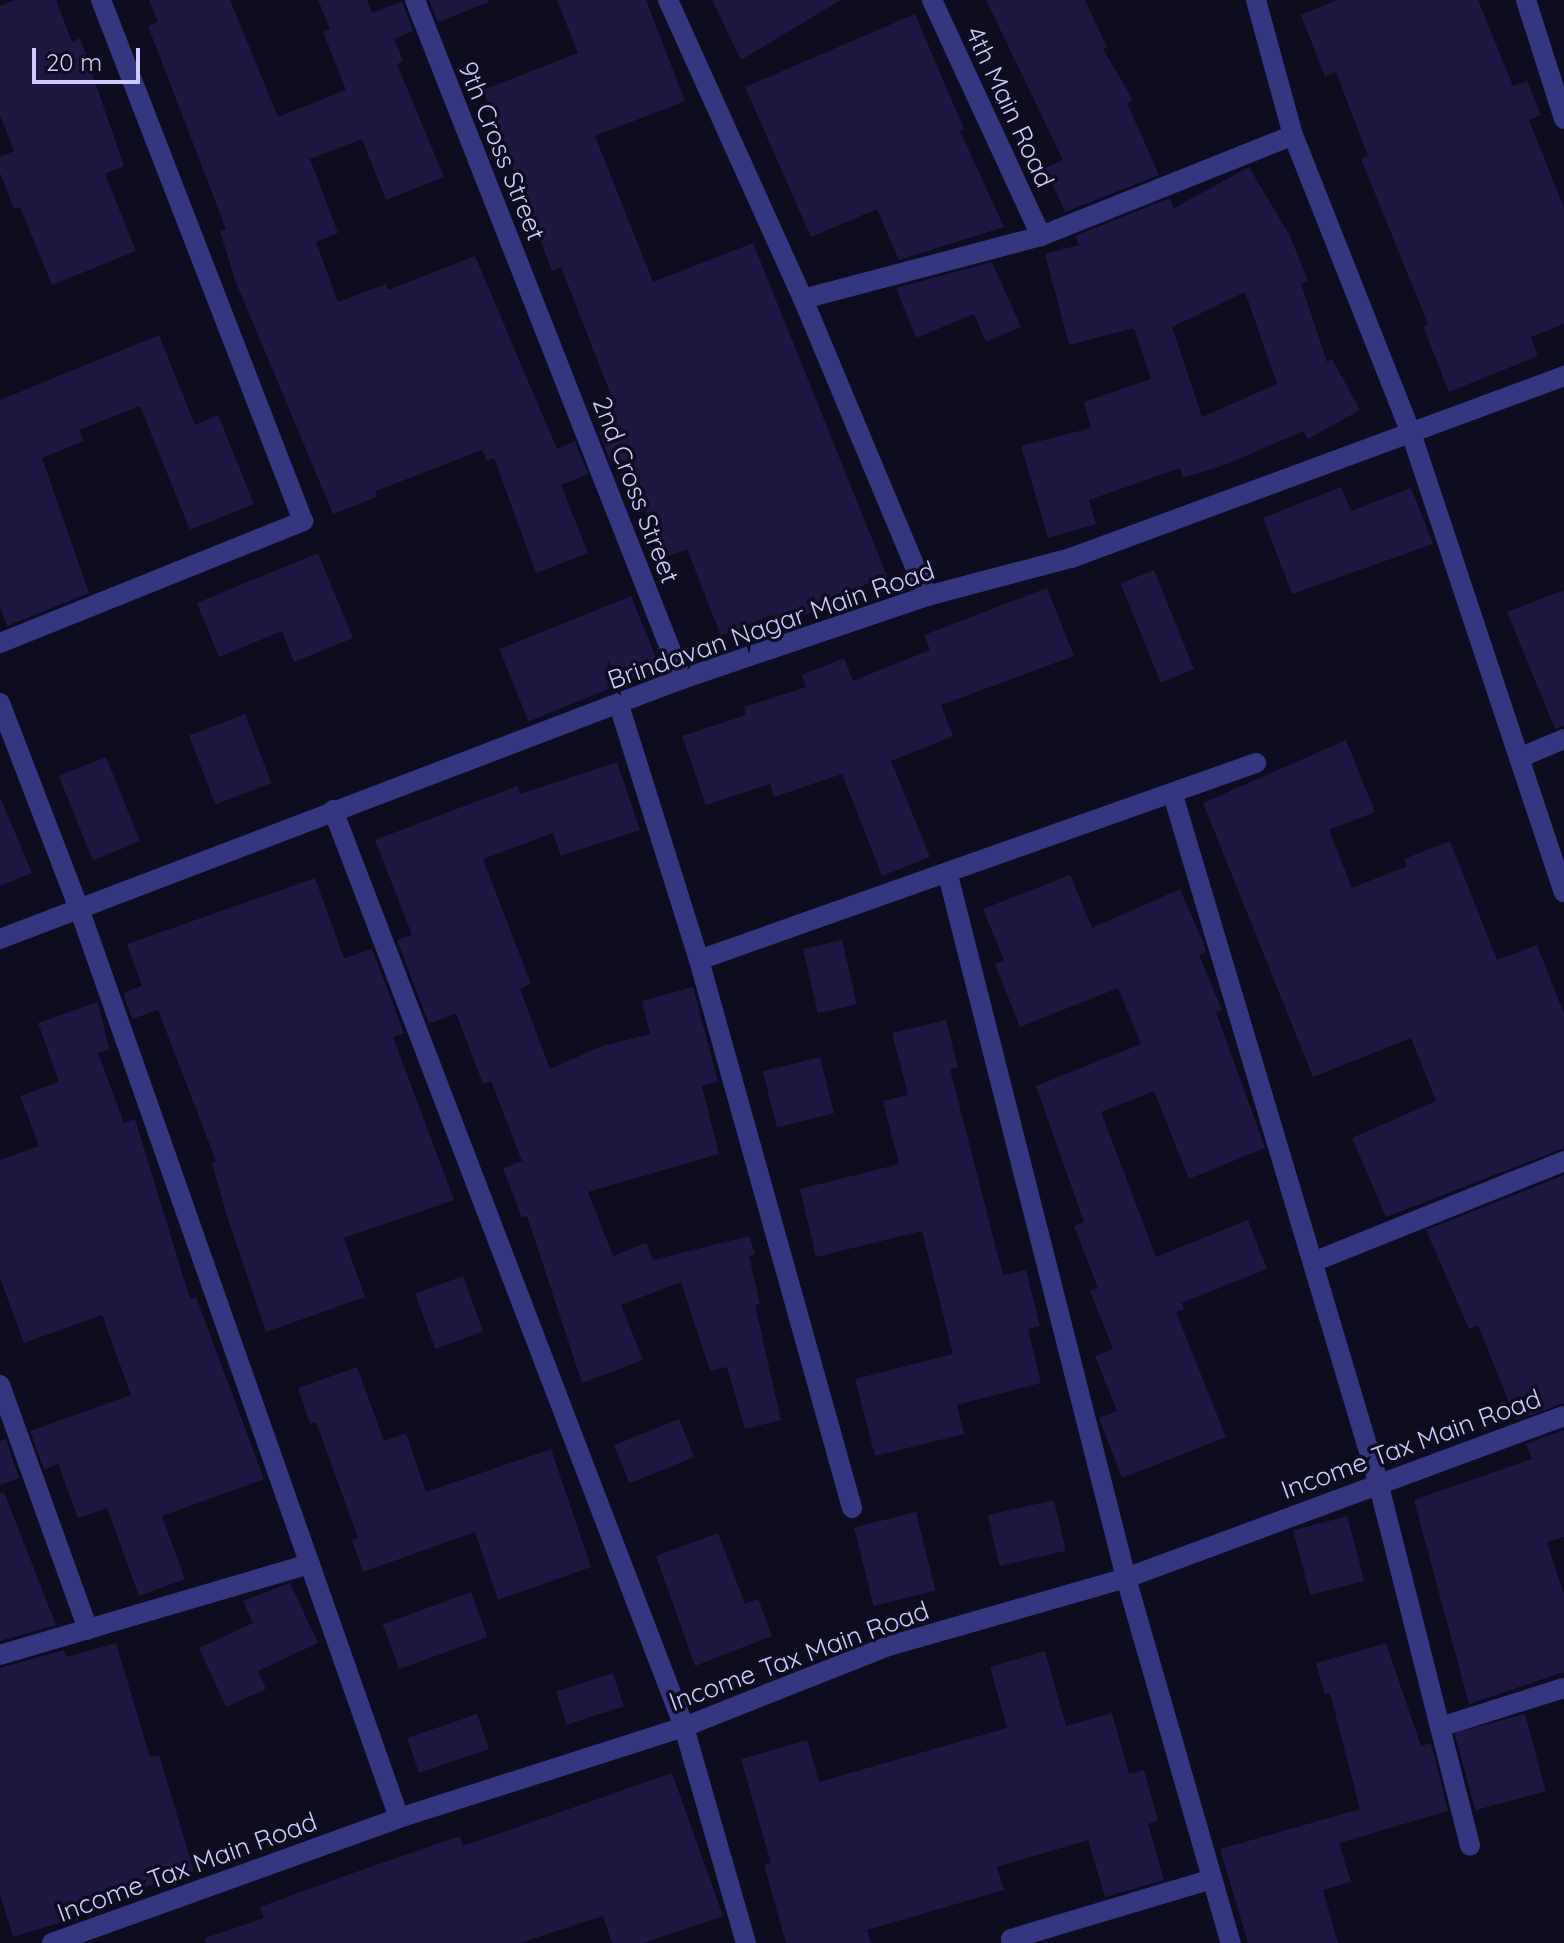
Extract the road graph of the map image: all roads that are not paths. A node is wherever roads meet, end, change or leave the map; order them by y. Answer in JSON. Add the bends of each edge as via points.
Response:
{"nodes":[{"id":1,"x":101,"y":0,"type":"edge"},
{"id":2,"x":415,"y":0,"type":"edge"},
{"id":3,"x":668,"y":0,"type":"edge"},
{"id":4,"x":932,"y":0,"type":"edge"},
{"id":5,"x":1256,"y":0,"type":"edge"},
{"id":6,"x":1526,"y":0,"type":"edge"},
{"id":7,"x":1564,"y":119,"type":"edge"},
{"id":8,"x":1293,"y":135,"type":"junction"},
{"id":9,"x":1041,"y":236,"type":"junction"},
{"id":10,"x":803,"y":299,"type":"junction"},
{"id":11,"x":542,"y":321,"type":"joint"},
{"id":12,"x":1564,"y":376,"type":"edge"},
{"id":13,"x":1411,"y":433,"type":"junction"},
{"id":14,"x":927,"y":596,"type":"junction"},
{"id":15,"x":0,"y":643,"type":"edge"},
{"id":16,"x":682,"y":679,"type":"junction"},
{"id":17,"x":0,"y":703,"type":"edge"},
{"id":18,"x":619,"y":705,"type":"junction"},
{"id":19,"x":1564,"y":739,"type":"edge"},
{"id":20,"x":1519,"y":758,"type":"junction"},
{"id":21,"x":1256,"y":763,"type":"dead end"},
{"id":22,"x":1173,"y":795,"type":"junction"},
{"id":23,"x":333,"y":810,"type":"junction"},
{"id":24,"x":948,"y":875,"type":"junction"},
{"id":25,"x":1564,"y":892,"type":"edge"},
{"id":26,"x":80,"y":911,"type":"junction"},
{"id":27,"x":0,"y":939,"type":"edge"},
{"id":28,"x":699,"y":960,"type":"junction"},
{"id":29,"x":1564,"y":1161,"type":"edge"},
{"id":30,"x":1313,"y":1262,"type":"junction"},
{"id":31,"x":0,"y":1385,"type":"edge"},
{"id":32,"x":1564,"y":1416,"type":"edge"},
{"id":33,"x":1378,"y":1482,"type":"junction"},
{"id":34,"x":852,"y":1508,"type":"dead end"},
{"id":35,"x":310,"y":1564,"type":"junction"},
{"id":36,"x":1126,"y":1578,"type":"junction"},
{"id":37,"x":88,"y":1630,"type":"junction"},
{"id":38,"x":0,"y":1655,"type":"edge"},
{"id":39,"x":1564,"y":1688,"type":"edge"},
{"id":40,"x":684,"y":1727,"type":"junction"},
{"id":41,"x":1440,"y":1727,"type":"junction"},
{"id":42,"x":399,"y":1818,"type":"junction"},
{"id":43,"x":1470,"y":1846,"type":"dead end"},
{"id":44,"x":1212,"y":1879,"type":"junction"},
{"id":45,"x":89,"y":1937,"type":"edge"},
{"id":46,"x":52,"y":1943,"type":"edge"},
{"id":47,"x":746,"y":1943,"type":"edge"},
{"id":48,"x":1012,"y":1943,"type":"edge"},
{"id":49,"x":1231,"y":1943,"type":"edge"}],
"edges":[{"from":1,"to":15,"type":"street","via":[[303,521]]},
{"from":2,"to":11,"type":"street","name":"9th Cross Street"},
{"from":3,"to":10,"type":"street"},
{"from":4,"to":9,"type":"street","name":"4th Main Road"},
{"from":5,"to":8,"type":"street"},
{"from":6,"to":7,"type":"street"},
{"from":8,"to":9,"type":"street"},
{"from":8,"to":13,"type":"street"},
{"from":9,"to":10,"type":"street"},
{"from":10,"to":14,"type":"street"},
{"from":11,"to":16,"type":"street","name":"2nd Cross Street"},
{"from":12,"to":13,"type":"street","name":"Brindavan Nagar Main Road"},
{"from":13,"to":14,"type":"street","name":"Brindavan Nagar Main Road","via":[[1071,558]]},
{"from":13,"to":20,"type":"street"},
{"from":14,"to":16,"type":"street","name":"Brindavan Nagar Main Road"},
{"from":16,"to":18,"type":"street","name":"Brindavan Nagar Main Road"},
{"from":17,"to":26,"type":"street"},
{"from":18,"to":23,"type":"street","name":"Brindavan Nagar Main Road"},
{"from":18,"to":28,"type":"street"},
{"from":19,"to":20,"type":"street"},
{"from":20,"to":25,"type":"street"},
{"from":21,"to":22,"type":"street"},
{"from":22,"to":24,"type":"street"},
{"from":22,"to":30,"type":"street"},
{"from":23,"to":26,"type":"street","name":"Brindavan Nagar Main Road"},
{"from":23,"to":40,"type":"street"},
{"from":24,"to":28,"type":"street"},
{"from":24,"to":36,"type":"street"},
{"from":26,"to":27,"type":"street","name":"Brindavan Nagar Main Road"},
{"from":26,"to":35,"type":"street"},
{"from":28,"to":34,"type":"street"},
{"from":29,"to":30,"type":"street"},
{"from":30,"to":33,"type":"street"},
{"from":31,"to":37,"type":"street"},
{"from":32,"to":33,"type":"street","name":"Income Tax Main Road"},
{"from":33,"to":36,"type":"street","name":"Income Tax Main Road"},
{"from":33,"to":41,"type":"street"},
{"from":35,"to":37,"type":"street"},
{"from":35,"to":42,"type":"street"},
{"from":36,"to":40,"type":"street","name":"Income Tax Main Road","via":[[889,1646]]},
{"from":36,"to":44,"type":"street"},
{"from":37,"to":38,"type":"street"},
{"from":39,"to":41,"type":"street"},
{"from":40,"to":42,"type":"street","name":"Income Tax Main Road"},
{"from":40,"to":47,"type":"street"},
{"from":41,"to":43,"type":"street"},
{"from":42,"to":45,"type":"street","name":"Income Tax Main Road"},
{"from":44,"to":48,"type":"street","via":[[1011,1939]]},
{"from":44,"to":49,"type":"street"},
{"from":45,"to":46,"type":"street","name":"Income Tax Main Road"}]}
